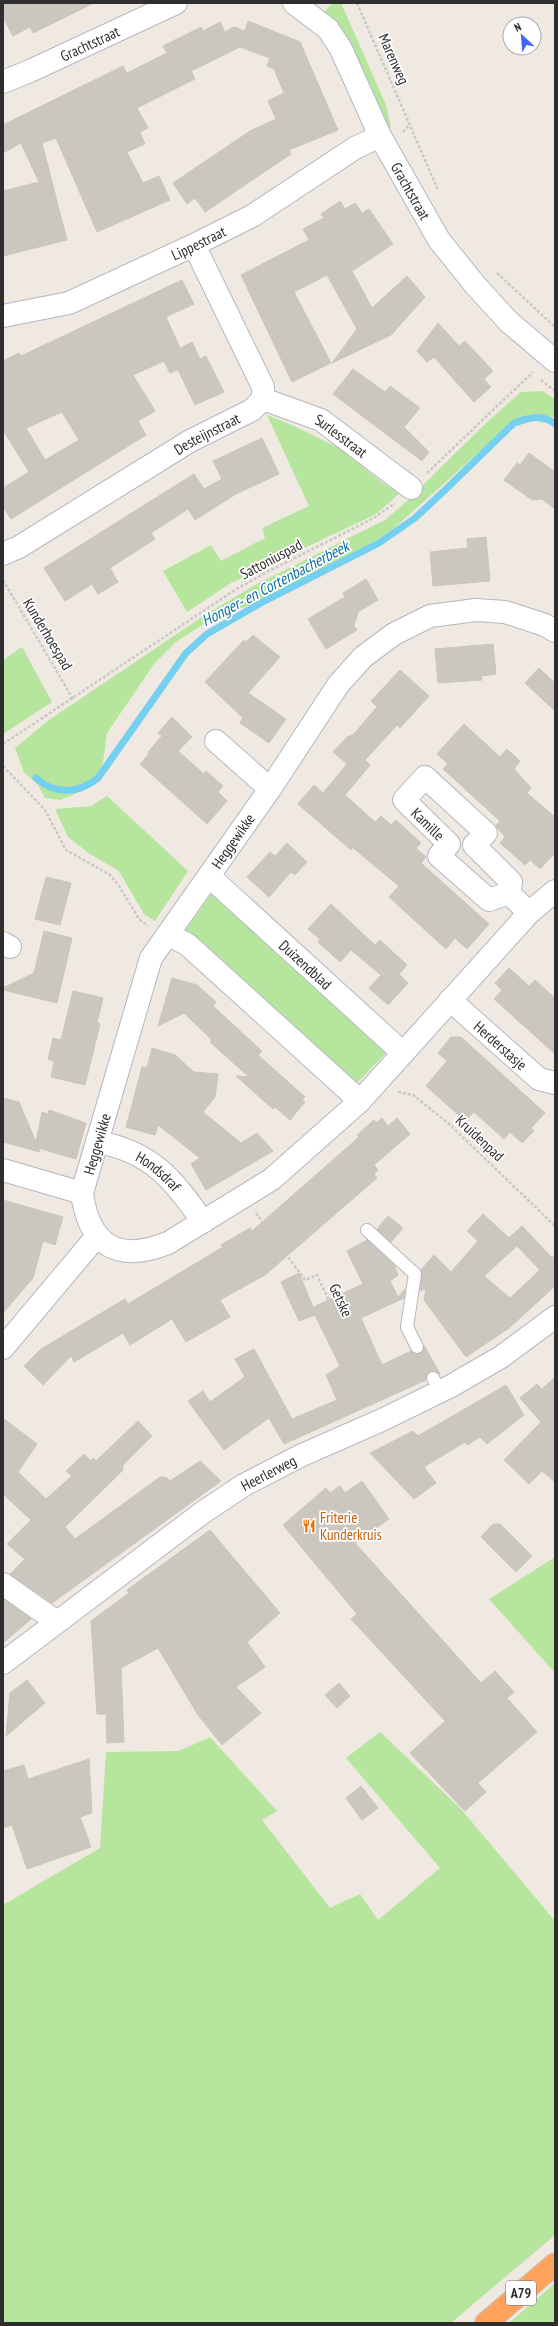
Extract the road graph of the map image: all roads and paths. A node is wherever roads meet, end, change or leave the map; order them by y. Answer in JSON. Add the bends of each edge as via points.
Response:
{"nodes":[{"id":1,"x":176,"y":3,"type":"edge"},
{"id":2,"x":294,"y":3,"type":"edge"},
{"id":3,"x":357,"y":3,"type":"edge"},
{"id":4,"x":3,"y":82,"type":"edge"},
{"id":5,"x":380,"y":136,"type":"junction"},
{"id":6,"x":439,"y":192,"type":"dead end"},
{"id":7,"x":194,"y":245,"type":"junction"},
{"id":8,"x":493,"y":269,"type":"dead end"},
{"id":9,"x":3,"y":316,"type":"edge"},
{"id":10,"x":555,"y":327,"type":"edge"},
{"id":11,"x":555,"y":361,"type":"edge"},
{"id":12,"x":555,"y":391,"type":"edge"},
{"id":13,"x":263,"y":399,"type":"junction"},
{"id":14,"x":411,"y":488,"type":"junction"},
{"id":15,"x":3,"y":554,"type":"edge"},
{"id":16,"x":3,"y":580,"type":"edge"},
{"id":17,"x":555,"y":631,"type":"edge"},
{"id":18,"x":73,"y":699,"type":"junction"},
{"id":19,"x":216,"y":741,"type":"dead end"},
{"id":20,"x":3,"y":744,"type":"edge"},
{"id":21,"x":3,"y":766,"type":"edge"},
{"id":22,"x":270,"y":789,"type":"junction"},
{"id":23,"x":209,"y":876,"type":"junction"},
{"id":24,"x":555,"y":891,"type":"edge"},
{"id":25,"x":509,"y":893,"type":"junction"},
{"id":26,"x":529,"y":913,"type":"junction"},
{"id":27,"x":168,"y":934,"type":"junction"},
{"id":28,"x":450,"y":1000,"type":"junction"},
{"id":29,"x":403,"y":1053,"type":"junction"},
{"id":30,"x":380,"y":1079,"type":"junction"},
{"id":31,"x":555,"y":1083,"type":"edge"},
{"id":32,"x":360,"y":1101,"type":"junction"},
{"id":33,"x":97,"y":1142,"type":"junction"},
{"id":34,"x":3,"y":1170,"type":"edge"},
{"id":35,"x":82,"y":1193,"type":"junction"},
{"id":36,"x":244,"y":1197,"type":"junction"},
{"id":37,"x":203,"y":1222,"type":"junction"},
{"id":38,"x":555,"y":1226,"type":"edge"},
{"id":39,"x":367,"y":1230,"type":"dead end"},
{"id":40,"x":97,"y":1236,"type":"junction"},
{"id":41,"x":553,"y":1321,"type":"edge"},
{"id":42,"x":417,"y":1347,"type":"dead end"},
{"id":43,"x":3,"y":1348,"type":"edge"},
{"id":44,"x":384,"y":1419,"type":"junction"},
{"id":45,"x":3,"y":1584,"type":"edge"},
{"id":46,"x":57,"y":1622,"type":"junction"},
{"id":47,"x":3,"y":1663,"type":"edge"},
{"id":48,"x":555,"y":2264,"type":"edge"},
{"id":49,"x":486,"y":2323,"type":"edge"}],
"edges":[{"from":1,"to":4,"type":"street","name":"Grachtstraat","via":[[30,72]]},
{"from":2,"to":5,"type":"street","name":"Grachtstraat","via":[[328,29],[340,49]]},
{"from":3,"to":6,"type":"path","name":"Marenweg"},
{"from":5,"to":7,"type":"street","name":"Lippestraat","via":[[355,148],[252,216]]},
{"from":5,"to":11,"type":"street","name":"Grachtstraat","via":[[439,240],[509,322]]},
{"from":7,"to":9,"type":"street","name":"Lippestraat","via":[[69,303]]},
{"from":7,"to":13,"type":"street","via":[[264,388]]},
{"from":8,"to":10,"type":"path"},
{"from":12,"to":14,"type":"path","name":"Sattoniuspad","via":[[532,373]]},
{"from":13,"to":14,"type":"street","name":"Surlesstraat","via":[[321,420]]},
{"from":13,"to":15,"type":"street","name":"Desteijnstraat","via":[[252,410],[190,441],[19,547]]},
{"from":14,"to":18,"type":"path","name":"Sattoniuspad","via":[[372,519],[235,590]]},
{"from":16,"to":18,"type":"path","name":"Kunderhoespad"},
{"from":17,"to":22,"type":"street","name":"Heggewikke","via":[[545,625],[505,612],[476,610],[430,616],[394,634],[363,657],[338,685]]},
{"from":18,"to":20,"type":"path","name":"Sattoniuspad"},
{"from":19,"to":22,"type":"street"},
{"from":21,"to":27,"type":"path","via":[[45,810],[66,850],[110,876],[139,919],[148,926]]},
{"from":22,"to":23,"type":"street","name":"Heggewikke"},
{"from":23,"to":27,"type":"street","name":"Heggewikke"},
{"from":23,"to":29,"type":"street","name":"Duizendblad"},
{"from":24,"to":26,"type":"street","name":"Heggewikke"},
{"from":25,"to":25,"type":"street","name":"Kamille","via":[[511,882],[474,845],[486,833],[425,777],[404,800],[449,844],[439,856],[489,900]]},
{"from":25,"to":26,"type":"street"},
{"from":26,"to":28,"type":"street","name":"Heggewikke"},
{"from":27,"to":32,"type":"street","via":[[188,944]]},
{"from":27,"to":33,"type":"street","name":"Heggewikke","via":[[151,958]]},
{"from":28,"to":29,"type":"street","name":"Heggewikke"},
{"from":28,"to":31,"type":"street","name":"Herderstasje","via":[[539,1079]]},
{"from":29,"to":30,"type":"street","name":"Heggewikke"},
{"from":30,"to":32,"type":"street","name":"Heggewikke"},
{"from":30,"to":38,"type":"path","name":"Kruidenpad","via":[[396,1092],[413,1095],[448,1123]]},
{"from":32,"to":36,"type":"street","name":"Heggewikke","via":[[272,1179]]},
{"from":33,"to":35,"type":"street","name":"Heggewikke"},
{"from":33,"to":37,"type":"street","name":"Hondsdraf","via":[[117,1145],[152,1163],[180,1188]]},
{"from":34,"to":35,"type":"street"},
{"from":35,"to":40,"type":"street","name":"Heggewikke","via":[[84,1210],[90,1227]]},
{"from":36,"to":37,"type":"street","name":"Heggewikke"},
{"from":36,"to":44,"type":"path","name":"Getske","via":[[305,1280],[317,1275]]},
{"from":37,"to":40,"type":"street","name":"Heggewikke","via":[[168,1243],[140,1252],[108,1245]]},
{"from":39,"to":42,"type":"lane","via":[[416,1274],[407,1327]]},
{"from":40,"to":43,"type":"street"},
{"from":41,"to":44,"type":"street","name":"Heerlerweg","via":[[501,1357],[436,1385]]},
{"from":44,"to":46,"type":"street","name":"Heerlerweg","via":[[300,1456],[244,1485],[202,1513]]},
{"from":45,"to":46,"type":"street"},
{"from":46,"to":47,"type":"street","name":"Heerlerweg"},
{"from":48,"to":49,"type":"highway","number":"A79"}]}
